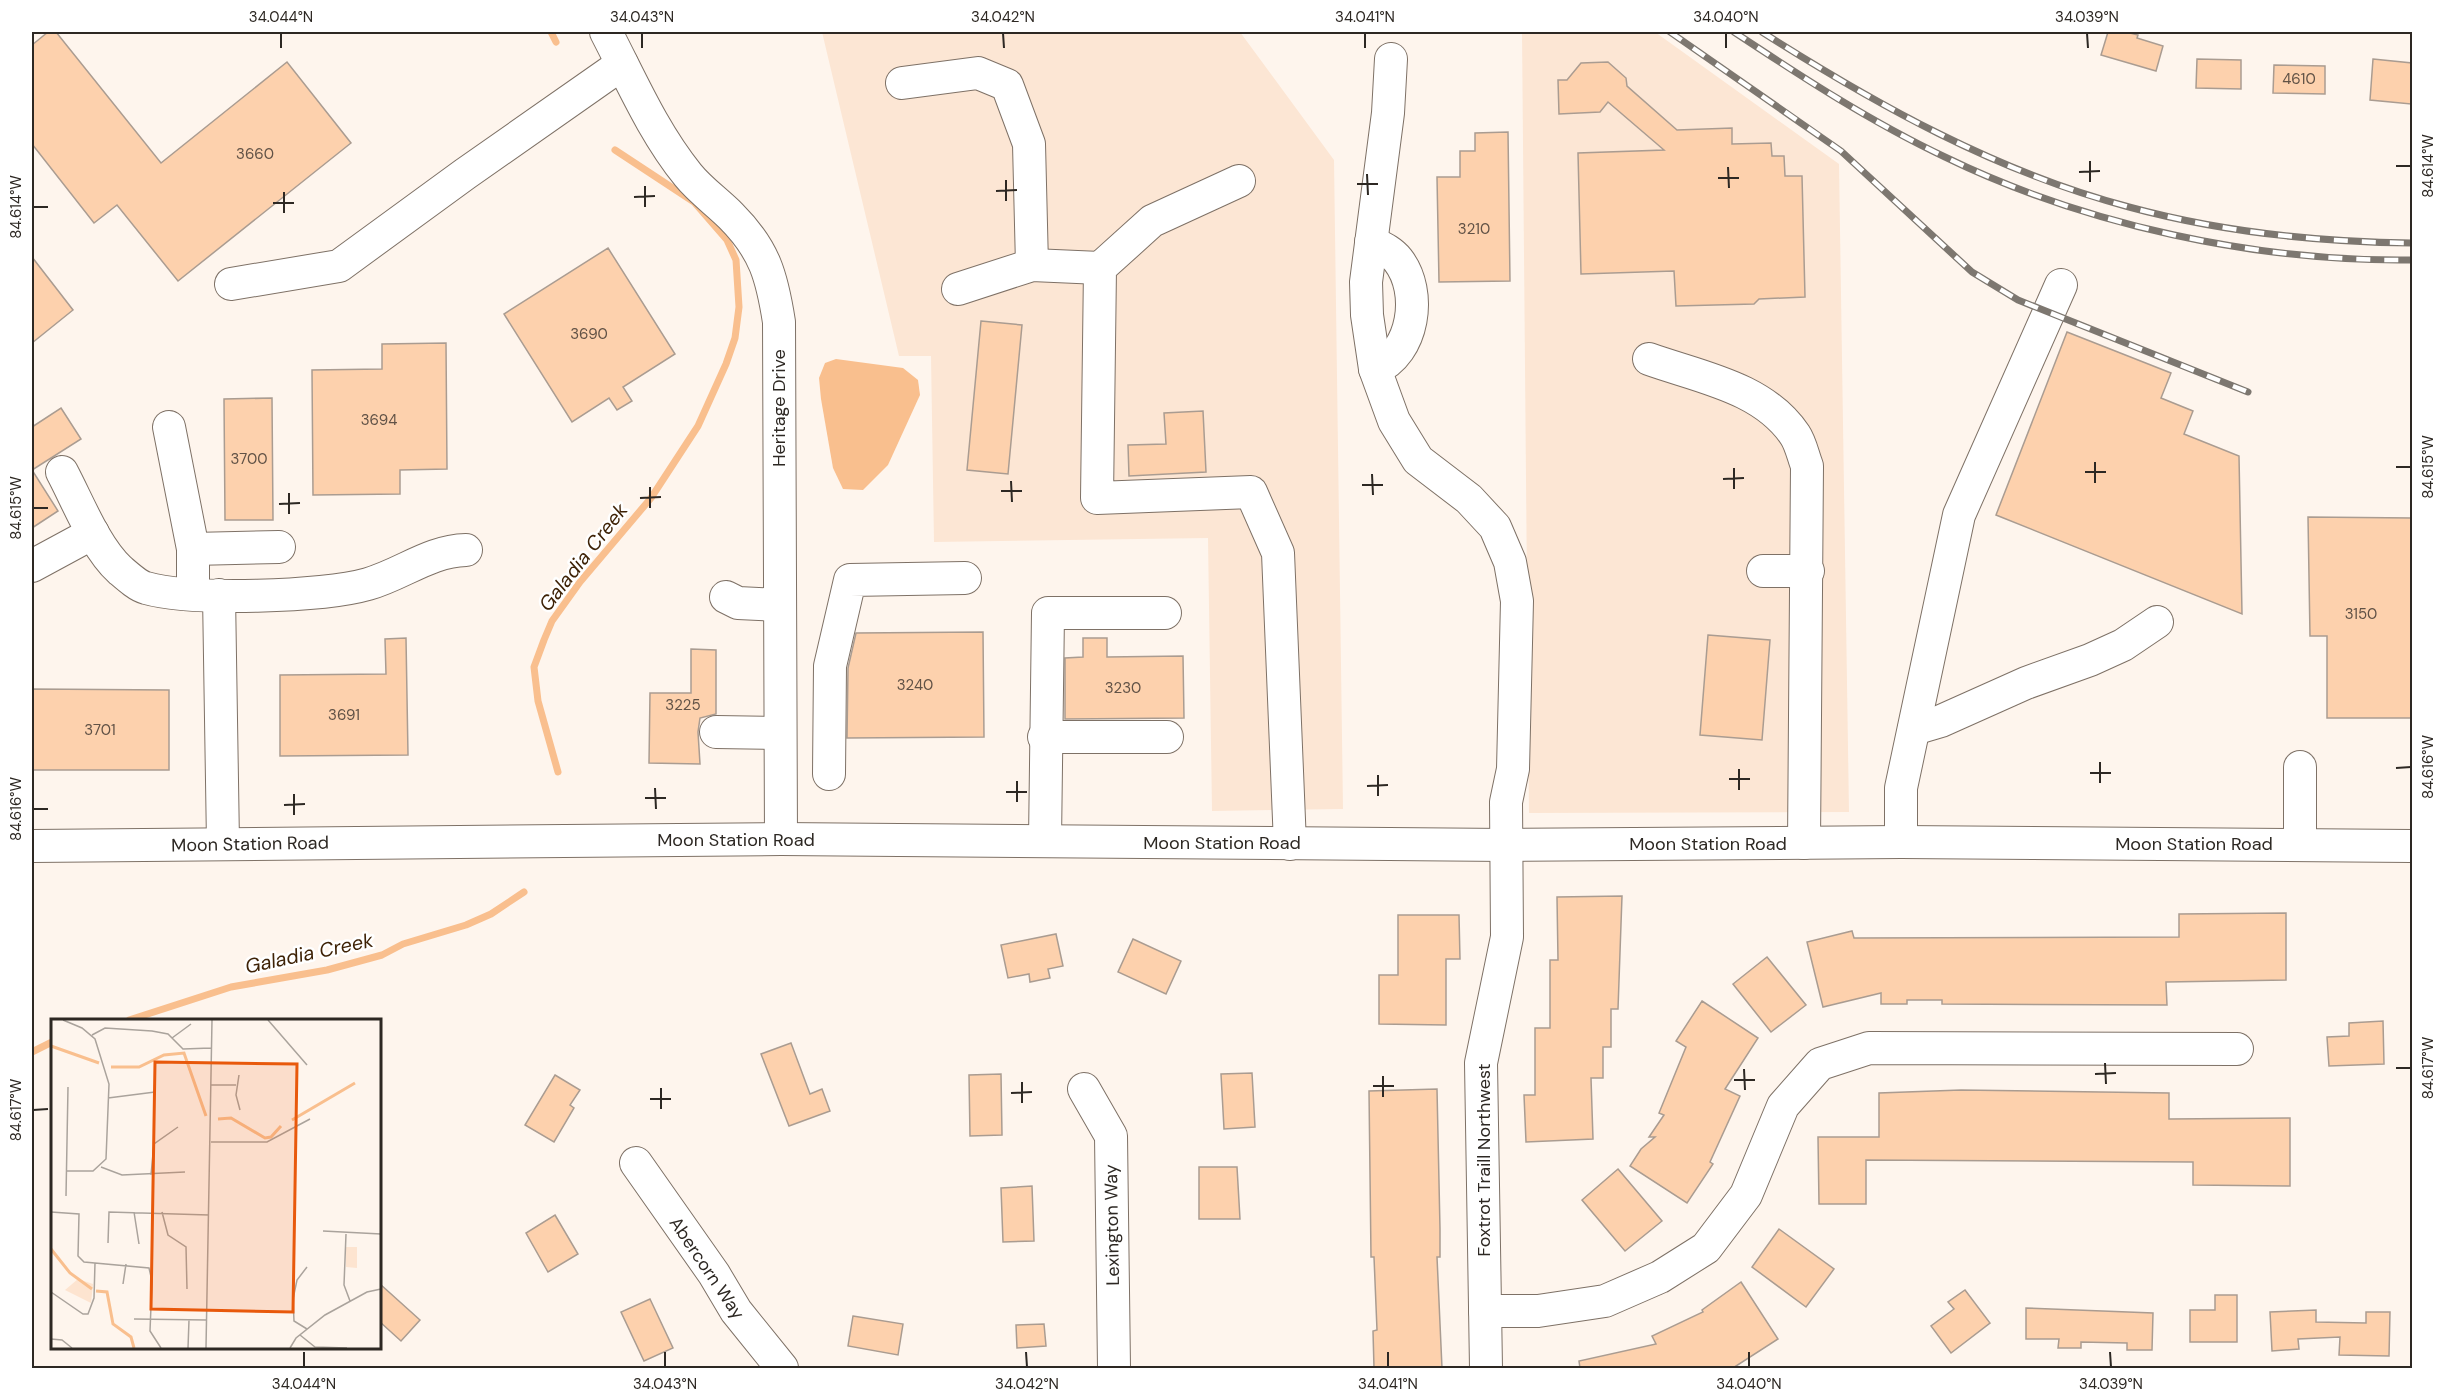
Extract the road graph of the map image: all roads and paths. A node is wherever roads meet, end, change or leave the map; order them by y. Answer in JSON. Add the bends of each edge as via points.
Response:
{"nodes":[{"id":1,"x":606,"y":32,"type":"edge"},
{"id":2,"x":1390,"y":59,"type":"dead end"},
{"id":3,"x":622,"y":64,"type":"junction"},
{"id":4,"x":902,"y":83,"type":"dead end"},
{"id":5,"x":1239,"y":181,"type":"dead end"},
{"id":6,"x":1371,"y":242,"type":"junction"},
{"id":7,"x":1032,"y":265,"type":"junction"},
{"id":8,"x":1100,"y":268,"type":"junction"},
{"id":9,"x":231,"y":284,"type":"dead end"},
{"id":10,"x":2061,"y":285,"type":"dead end"},
{"id":11,"x":958,"y":289,"type":"dead end"},
{"id":12,"x":1649,"y":359,"type":"dead end"},
{"id":13,"x":1375,"y":369,"type":"junction"},
{"id":14,"x":169,"y":427,"type":"dead end"},
{"id":15,"x":62,"y":472,"type":"dead end"},
{"id":16,"x":93,"y":533,"type":"junction"},
{"id":17,"x":279,"y":548,"type":"dead end"},
{"id":18,"x":193,"y":549,"type":"junction"},
{"id":19,"x":466,"y":550,"type":"dead end"},
{"id":20,"x":32,"y":566,"type":"edge"},
{"id":21,"x":1763,"y":571,"type":"dead end"},
{"id":22,"x":1808,"y":571,"type":"junction"},
{"id":23,"x":965,"y":578,"type":"dead end"},
{"id":24,"x":206,"y":594,"type":"junction"},
{"id":25,"x":726,"y":597,"type":"dead end"},
{"id":26,"x":780,"y":605,"type":"junction"},
{"id":27,"x":1165,"y":613,"type":"dead end"},
{"id":28,"x":2157,"y":622,"type":"dead end"},
{"id":29,"x":830,"y":666,"type":"junction"},
{"id":30,"x":780,"y":668,"type":"junction"},
{"id":31,"x":1914,"y":729,"type":"junction"},
{"id":32,"x":716,"y":732,"type":"dead end"},
{"id":33,"x":780,"y":733,"type":"junction"},
{"id":34,"x":1044,"y":737,"type":"junction"},
{"id":35,"x":1167,"y":737,"type":"dead end"},
{"id":36,"x":2300,"y":767,"type":"dead end"},
{"id":37,"x":829,"y":774,"type":"dead end"},
{"id":38,"x":781,"y":839,"type":"junction"},
{"id":39,"x":1045,"y":842,"type":"junction"},
{"id":40,"x":1901,"y":842,"type":"junction"},
{"id":41,"x":223,"y":843,"type":"junction"},
{"id":42,"x":1290,"y":843,"type":"junction"},
{"id":43,"x":1804,"y":843,"type":"junction"},
{"id":44,"x":1507,"y":845,"type":"junction"},
{"id":45,"x":2300,"y":845,"type":"junction"},
{"id":46,"x":32,"y":846,"type":"edge"},
{"id":47,"x":2412,"y":846,"type":"edge"},
{"id":48,"x":2237,"y":1049,"type":"dead end"},
{"id":49,"x":1084,"y":1089,"type":"dead end"},
{"id":50,"x":636,"y":1163,"type":"dead end"},
{"id":51,"x":1485,"y":1311,"type":"junction"},
{"id":52,"x":782,"y":1368,"type":"edge"},
{"id":53,"x":1114,"y":1368,"type":"edge"},
{"id":54,"x":1486,"y":1368,"type":"edge"}],
"edges":[{"from":1,"to":3,"type":"street","name":"Heritage Drive"},
{"from":2,"to":6,"type":"street","name":"Foxtrot Traill Northwest","via":[[1388,113]]},
{"from":3,"to":9,"type":"street","via":[[339,266]]},
{"from":3,"to":26,"type":"street","name":"Heritage Drive","via":[[675,158],[754,243],[772,279],[779,322]]},
{"from":4,"to":7,"type":"street","via":[[978,73],[1007,85],[1029,144]]},
{"from":5,"to":8,"type":"street","via":[[1152,221]]},
{"from":6,"to":13,"type":"street","name":"Foxtrot Traill Northwest","via":[[1367,315]]},
{"from":6,"to":13,"type":"street","via":[[1400,261],[1411,296],[1412,315],[1409,331],[1394,356]]},
{"from":7,"to":8,"type":"street"},
{"from":7,"to":11,"type":"street"},
{"from":8,"to":42,"type":"street","via":[[1097,498],[1251,492],[1278,553]]},
{"from":10,"to":31,"type":"street","via":[[1959,515]]},
{"from":12,"to":22,"type":"street","via":[[1737,388],[1771,409],[1796,436],[1807,466]]},
{"from":13,"to":44,"type":"street","name":"Foxtrot Traill Northwest","via":[[1408,447],[1418,460],[1486,516],[1510,562],[1517,601]]},
{"from":14,"to":18,"type":"street"},
{"from":15,"to":16,"type":"street"},
{"from":16,"to":20,"type":"street"},
{"from":16,"to":24,"type":"street","via":[[119,569],[144,588]]},
{"from":17,"to":18,"type":"street"},
{"from":18,"to":24,"type":"street"},
{"from":19,"to":24,"type":"street","via":[[431,556],[378,582],[351,590]]},
{"from":21,"to":22,"type":"street"},
{"from":22,"to":43,"type":"street"},
{"from":23,"to":29,"type":"street","via":[[850,580]]},
{"from":24,"to":41,"type":"street"},
{"from":25,"to":26,"type":"street","via":[[738,603]]},
{"from":26,"to":30,"type":"street","name":"Heritage Drive"},
{"from":27,"to":34,"type":"street","via":[[1048,613]]},
{"from":28,"to":31,"type":"street","via":[[2123,645],[2090,660],[2026,683],[1941,722]]},
{"from":29,"to":30,"type":"street"},
{"from":29,"to":37,"type":"street"},
{"from":30,"to":33,"type":"street","name":"Heritage Drive"},
{"from":31,"to":40,"type":"street","via":[[1902,788]]},
{"from":32,"to":33,"type":"street"},
{"from":33,"to":38,"type":"street","name":"Heritage Drive"},
{"from":34,"to":35,"type":"street"},
{"from":34,"to":39,"type":"street"},
{"from":36,"to":45,"type":"street"},
{"from":38,"to":39,"type":"street","name":"Moon Station Road"},
{"from":38,"to":41,"type":"street","name":"Moon Station Road"},
{"from":39,"to":42,"type":"street","name":"Moon Station Road"},
{"from":40,"to":43,"type":"street","name":"Moon Station Road"},
{"from":40,"to":45,"type":"street","name":"Moon Station Road"},
{"from":41,"to":46,"type":"street","name":"Moon Station Road"},
{"from":42,"to":44,"type":"street","name":"Moon Station Road"},
{"from":43,"to":44,"type":"street","name":"Moon Station Road"},
{"from":44,"to":51,"type":"street","name":"Foxtrot Traill Northwest","via":[[1507,937],[1481,1063]]},
{"from":45,"to":47,"type":"street","name":"Moon Station Road"},
{"from":48,"to":51,"type":"street","via":[[1869,1048],[1820,1064],[1783,1106],[1746,1195],[1706,1248],[1660,1277],[1605,1301],[1538,1311]]},
{"from":49,"to":53,"type":"street","name":"Lexington Way","via":[[1111,1136]]},
{"from":50,"to":52,"type":"street","name":"Abercorn Way","via":[[736,1311]]},
{"from":51,"to":54,"type":"street","name":"Foxtrot Traill Northwest"}]}
